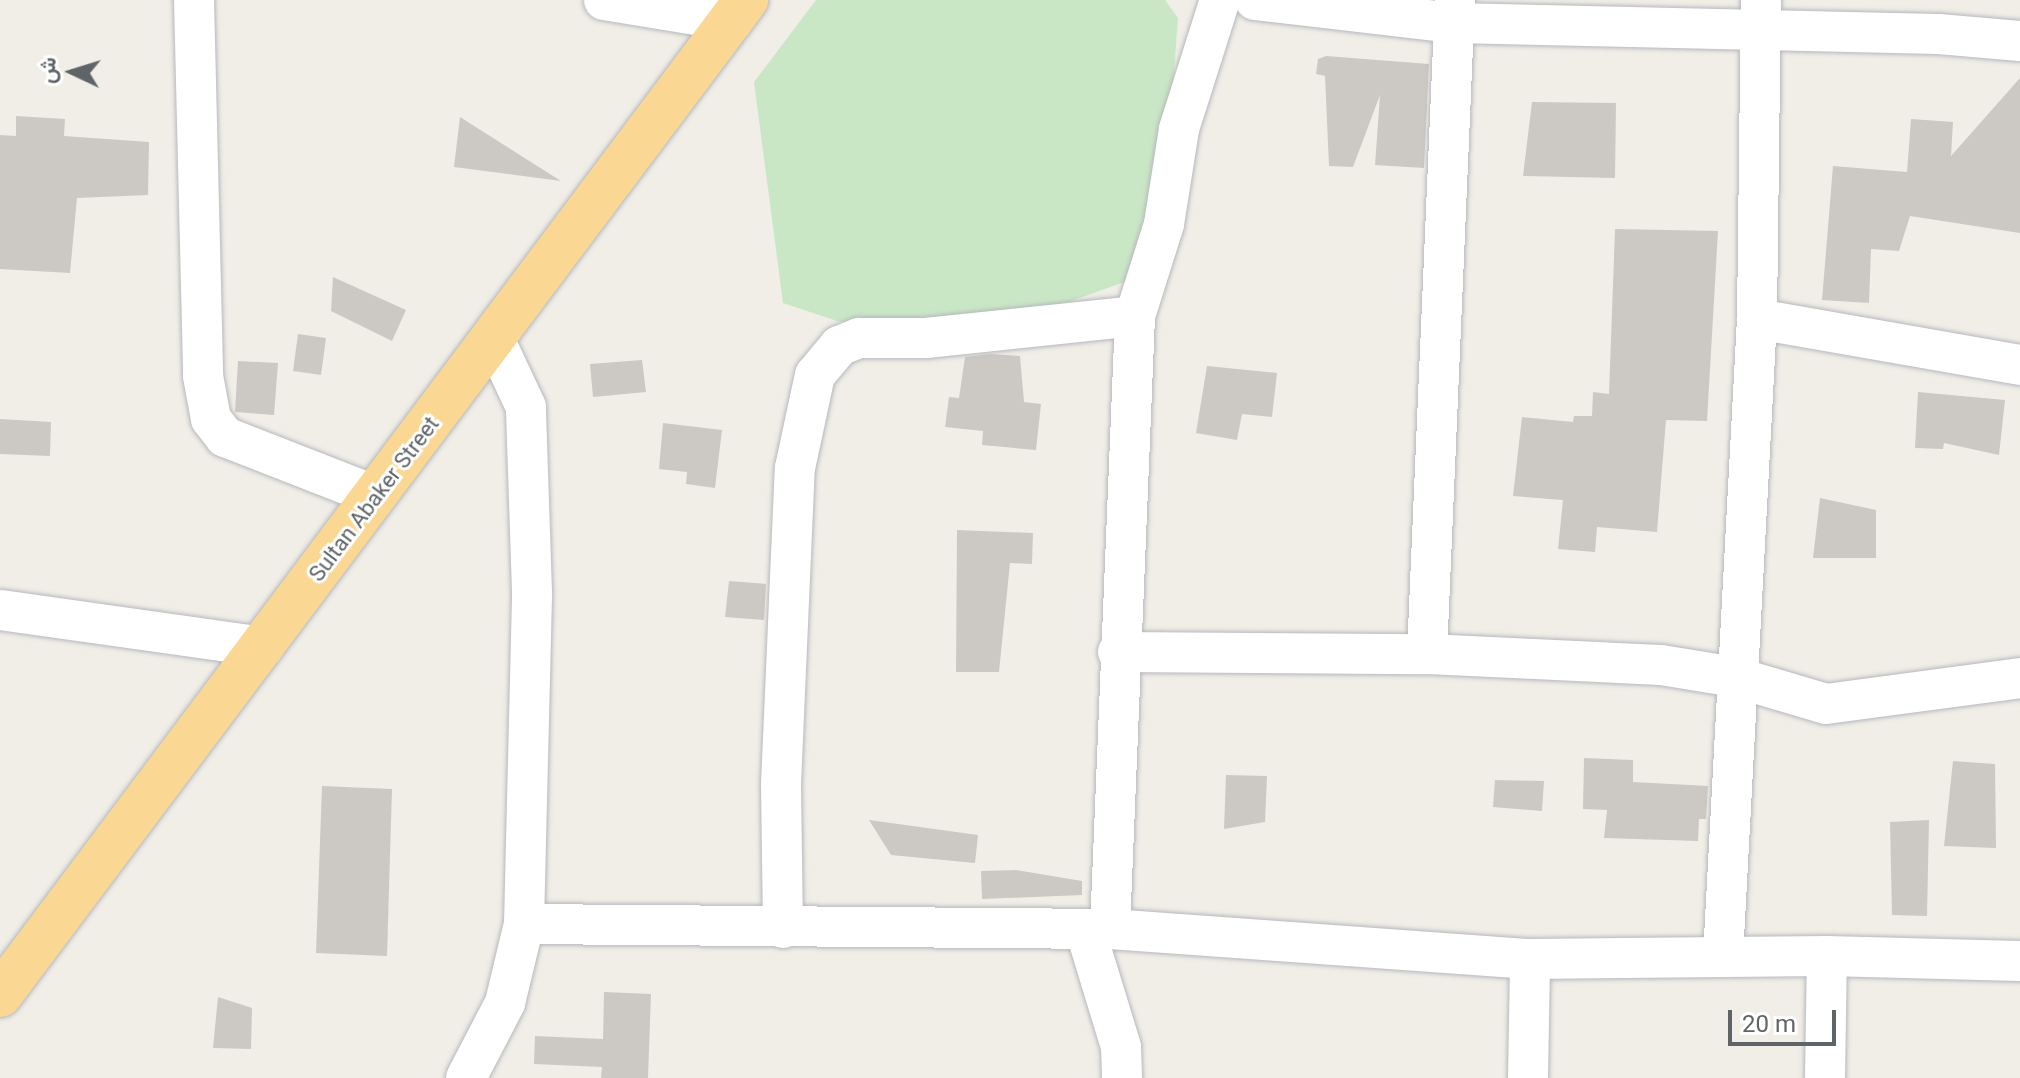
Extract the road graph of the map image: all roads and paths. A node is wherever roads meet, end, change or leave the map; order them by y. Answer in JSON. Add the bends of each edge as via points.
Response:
{"nodes":[{"id":1,"x":194,"y":0,"type":"edge"},
{"id":2,"x":604,"y":0,"type":"edge"},
{"id":3,"x":1220,"y":0,"type":"edge"},
{"id":4,"x":1255,"y":0,"type":"edge"},
{"id":5,"x":739,"y":10,"type":"edge"},
{"id":6,"x":1454,"y":12,"type":"edge"},
{"id":7,"x":1760,"y":15,"type":"edge"},
{"id":8,"x":2020,"y":41,"type":"edge"},
{"id":9,"x":1135,"y":316,"type":"junction"},
{"id":10,"x":1757,"y":319,"type":"junction"},
{"id":11,"x":494,"y":339,"type":"junction"},
{"id":12,"x":2020,"y":365,"type":"edge"},
{"id":13,"x":376,"y":496,"type":"junction"},
{"id":14,"x":0,"y":610,"type":"edge"},
{"id":15,"x":263,"y":647,"type":"junction"},
{"id":16,"x":1118,"y":652,"type":"junction"},
{"id":17,"x":1427,"y":654,"type":"junction"},
{"id":18,"x":1735,"y":677,"type":"junction"},
{"id":19,"x":2020,"y":678,"type":"edge"},
{"id":20,"x":524,"y":924,"type":"junction"},
{"id":21,"x":783,"y":928,"type":"junction"},
{"id":22,"x":1098,"y":929,"type":"junction"},
{"id":23,"x":1827,"y":956,"type":"junction"},
{"id":24,"x":1723,"y":957,"type":"junction"},
{"id":25,"x":1530,"y":959,"type":"junction"},
{"id":26,"x":2020,"y":961,"type":"edge"},
{"id":27,"x":0,"y":995,"type":"edge"},
{"id":28,"x":466,"y":1078,"type":"edge"},
{"id":29,"x":1122,"y":1078,"type":"edge"},
{"id":30,"x":1528,"y":1078,"type":"edge"},
{"id":31,"x":1825,"y":1078,"type":"edge"}],
"edges":[{"from":1,"to":13,"type":"street","via":[[203,376],[211,419],[225,437],[241,445]]},
{"from":2,"to":5,"type":"street"},
{"from":3,"to":9,"type":"street","via":[[1179,129],[1164,224]]},
{"from":4,"to":6,"type":"street"},
{"from":5,"to":11,"type":"highway","name":"Sultan Abaker Street"},
{"from":6,"to":7,"type":"street"},
{"from":6,"to":17,"type":"street"},
{"from":7,"to":8,"type":"street"},
{"from":7,"to":10,"type":"street"},
{"from":9,"to":16,"type":"street"},
{"from":9,"to":21,"type":"street","via":[[926,338],[859,338],[839,346],[815,375],[801,421],[795,468],[781,784]]},
{"from":10,"to":12,"type":"street"},
{"from":10,"to":18,"type":"street"},
{"from":11,"to":13,"type":"highway","name":"Sultan Abaker Street"},
{"from":11,"to":20,"type":"street","via":[[526,407],[532,592]]},
{"from":13,"to":15,"type":"highway","name":"Sultan Abaker Street"},
{"from":14,"to":15,"type":"street"},
{"from":15,"to":27,"type":"highway","name":"Sultan Abaker Street"},
{"from":16,"to":17,"type":"street"},
{"from":16,"to":22,"type":"street"},
{"from":17,"to":18,"type":"street","via":[[1661,665]]},
{"from":18,"to":19,"type":"street","via":[[1826,704]]},
{"from":18,"to":24,"type":"street"},
{"from":20,"to":21,"type":"street"},
{"from":20,"to":28,"type":"street","via":[[505,1003]]},
{"from":21,"to":22,"type":"street"},
{"from":22,"to":25,"type":"street"},
{"from":22,"to":29,"type":"street"},
{"from":23,"to":24,"type":"street"},
{"from":23,"to":26,"type":"street"},
{"from":23,"to":31,"type":"street"},
{"from":24,"to":25,"type":"street"},
{"from":25,"to":30,"type":"street"}]}
